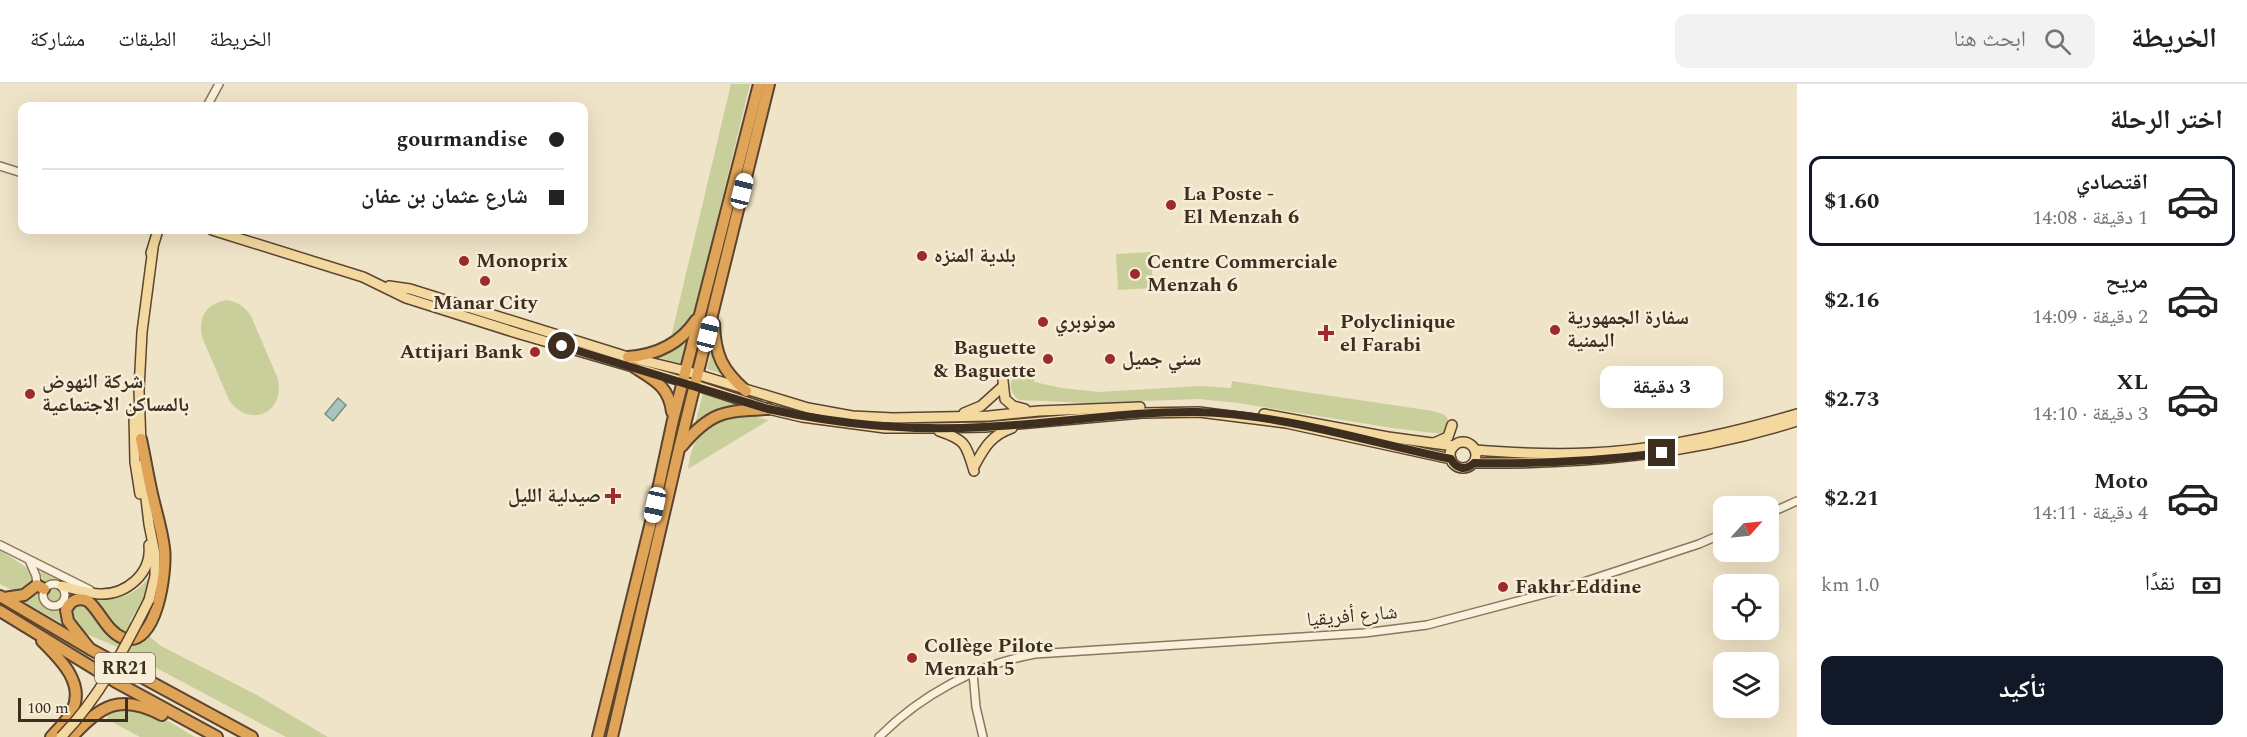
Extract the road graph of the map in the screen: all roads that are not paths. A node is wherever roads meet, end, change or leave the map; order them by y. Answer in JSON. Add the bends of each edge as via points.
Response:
{"nodes":[{"id":1,"x":219,"y":84,"type":"edge"},
{"id":2,"x":759,"y":84,"type":"edge"},
{"id":3,"x":769,"y":84,"type":"edge"},
{"id":4,"x":209,"y":102,"type":"edge"},
{"id":5,"x":0,"y":166,"type":"edge"},
{"id":6,"x":18,"y":172,"type":"edge"},
{"id":7,"x":157,"y":234,"type":"edge"},
{"id":8,"x":225,"y":234,"type":"edge"},
{"id":9,"x":153,"y":248,"type":"junction"},
{"id":10,"x":384,"y":286,"type":"junction"},
{"id":11,"x":713,"y":313,"type":"junction"},
{"id":12,"x":699,"y":315,"type":"junction"},
{"id":13,"x":628,"y":357,"type":"junction"},
{"id":14,"x":634,"y":367,"type":"junction"},
{"id":15,"x":685,"y":376,"type":"junction"},
{"id":16,"x":696,"y":380,"type":"junction"},
{"id":17,"x":746,"y":391,"type":"junction"},
{"id":18,"x":768,"y":409,"type":"junction"},
{"id":19,"x":1039,"y":411,"type":"junction"},
{"id":20,"x":1797,"y":414,"type":"edge"},
{"id":21,"x":957,"y":415,"type":"junction"},
{"id":22,"x":673,"y":420,"type":"junction"},
{"id":23,"x":1797,"y":421,"type":"edge"},
{"id":24,"x":1030,"y":423,"type":"junction"},
{"id":25,"x":1452,"y":425,"type":"dead end"},
{"id":26,"x":931,"y":428,"type":"junction"},
{"id":27,"x":141,"y":440,"type":"junction"},
{"id":28,"x":1432,"y":444,"type":"junction"},
{"id":29,"x":1454,"y":446,"type":"junction"},
{"id":30,"x":680,"y":449,"type":"junction"},
{"id":31,"x":1475,"y":450,"type":"junction"},
{"id":32,"x":1451,"y":459,"type":"junction"},
{"id":33,"x":1474,"y":463,"type":"junction"},
{"id":34,"x":140,"y":493,"type":"junction"},
{"id":35,"x":1797,"y":501,"type":"edge"},
{"id":36,"x":1779,"y":509,"type":"edge"},
{"id":37,"x":149,"y":524,"type":"junction"},
{"id":38,"x":1713,"y":538,"type":"edge"},
{"id":39,"x":0,"y":545,"type":"edge"},
{"id":40,"x":33,"y":563,"type":"junction"},
{"id":41,"x":59,"y":585,"type":"junction"},
{"id":42,"x":40,"y":587,"type":"junction"},
{"id":43,"x":98,"y":594,"type":"junction"},
{"id":44,"x":2,"y":597,"type":"edge"},
{"id":45,"x":66,"y":603,"type":"junction"},
{"id":46,"x":0,"y":611,"type":"edge"},
{"id":47,"x":29,"y":628,"type":"junction"},
{"id":48,"x":90,"y":649,"type":"junction"},
{"id":49,"x":972,"y":673,"type":"junction"},
{"id":50,"x":51,"y":737,"type":"edge"},
{"id":51,"x":61,"y":737,"type":"edge"},
{"id":52,"x":72,"y":737,"type":"edge"},
{"id":53,"x":217,"y":737,"type":"edge"},
{"id":54,"x":252,"y":737,"type":"edge"},
{"id":55,"x":598,"y":737,"type":"edge"},
{"id":56,"x":612,"y":737,"type":"edge"},
{"id":57,"x":879,"y":737,"type":"edge"},
{"id":58,"x":983,"y":737,"type":"edge"}],
"edges":[{"from":1,"to":4,"type":"street"},
{"from":2,"to":12,"type":"highway"},
{"from":3,"to":11,"type":"highway"},
{"from":5,"to":6,"type":"street"},
{"from":7,"to":9,"type":"main road"},
{"from":8,"to":10,"type":"main road"},
{"from":9,"to":27,"type":"main road","via":[[142,332]]},
{"from":9,"to":34,"type":"main road","via":[[142,289],[134,361],[135,462]]},
{"from":10,"to":13,"type":"main road","via":[[410,289]]},
{"from":10,"to":14,"type":"main road","via":[[406,298]]},
{"from":11,"to":16,"type":"highway"},
{"from":11,"to":17,"type":"highway","via":[[720,361]]},
{"from":12,"to":13,"type":"highway","via":[[678,341],[649,354]]},
{"from":12,"to":15,"type":"highway"},
{"from":13,"to":15,"type":"main road"},
{"from":14,"to":15,"type":"main road"},
{"from":14,"to":22,"type":"highway","via":[[668,393]]},
{"from":15,"to":16,"type":"main road"},
{"from":15,"to":22,"type":"highway"},
{"from":16,"to":17,"type":"main road"},
{"from":16,"to":18,"type":"main road"},
{"from":16,"to":30,"type":"highway"},
{"from":17,"to":21,"type":"main road","via":[[852,416]]},
{"from":18,"to":26,"type":"main road","via":[[885,428]]},
{"from":18,"to":30,"type":"highway","via":[[716,416],[695,430]]},
{"from":19,"to":21,"type":"main road"},
{"from":19,"to":21,"type":"main road","via":[[1008,403],[1002,385],[981,406]]},
{"from":19,"to":28,"type":"main road","via":[[1200,406],[1285,416]]},
{"from":20,"to":31,"type":"main road","via":[[1708,437],[1625,451],[1557,454]]},
{"from":22,"to":55,"type":"highway"},
{"from":23,"to":33,"type":"main road","via":[[1662,453],[1564,462]]},
{"from":24,"to":26,"type":"main road"},
{"from":24,"to":26,"type":"main road","via":[[995,435],[975,468],[965,443]]},
{"from":24,"to":32,"type":"main road","via":[[1199,412],[1286,423]]},
{"from":25,"to":28,"type":"main road","via":[[1448,437]]},
{"from":27,"to":37,"type":"main road"},
{"from":27,"to":45,"type":"highway","via":[[165,559],[151,624],[139,636],[126,639],[114,633],[88,601]]},
{"from":28,"to":29,"type":"main road"},
{"from":29,"to":31,"type":"main road","via":[[1465,443]]},
{"from":29,"to":32,"type":"main road"},
{"from":30,"to":56,"type":"highway"},
{"from":31,"to":33,"type":"main road"},
{"from":32,"to":33,"type":"main road","via":[[1461,468]]},
{"from":34,"to":37,"type":"main road"},
{"from":34,"to":43,"type":"main road","via":[[149,549],[147,563],[129,586]]},
{"from":35,"to":36,"type":"street"},
{"from":37,"to":51,"type":"main road","bridge":true,"via":[[156,564],[149,600],[98,694]]},
{"from":38,"to":49,"type":"street","name":"شارع أفريقيا","via":[[1556,591],[1427,625],[1364,633],[1035,654]]},
{"from":39,"to":40,"type":"street"},
{"from":40,"to":41,"type":"street"},
{"from":40,"to":42,"type":"street"},
{"from":40,"to":43,"type":"street"},
{"from":41,"to":42,"type":"street"},
{"from":41,"to":43,"type":"main road"},
{"from":41,"to":45,"type":"street","via":[[65,592]]},
{"from":42,"to":44,"type":"highway","via":[[19,597]]},
{"from":42,"to":45,"type":"street","via":[[46,603]]},
{"from":44,"to":48,"type":"highway","number":"RR21"},
{"from":45,"to":48,"type":"highway","via":[[68,621]]},
{"from":46,"to":47,"type":"highway","number":"RR21"},
{"from":47,"to":50,"type":"highway","via":[[66,667],[76,690],[72,711]]},
{"from":47,"to":53,"type":"highway","number":"RR21","via":[[116,682]]},
{"from":48,"to":54,"type":"highway","number":"RR21"},
{"from":49,"to":57,"type":"street","name":"شارع أفريقيا","via":[[928,696]]},
{"from":49,"to":58,"type":"street"},
{"from":52,"to":53,"type":"highway","via":[[89,718],[119,703],[151,709],[193,731]]}]}
